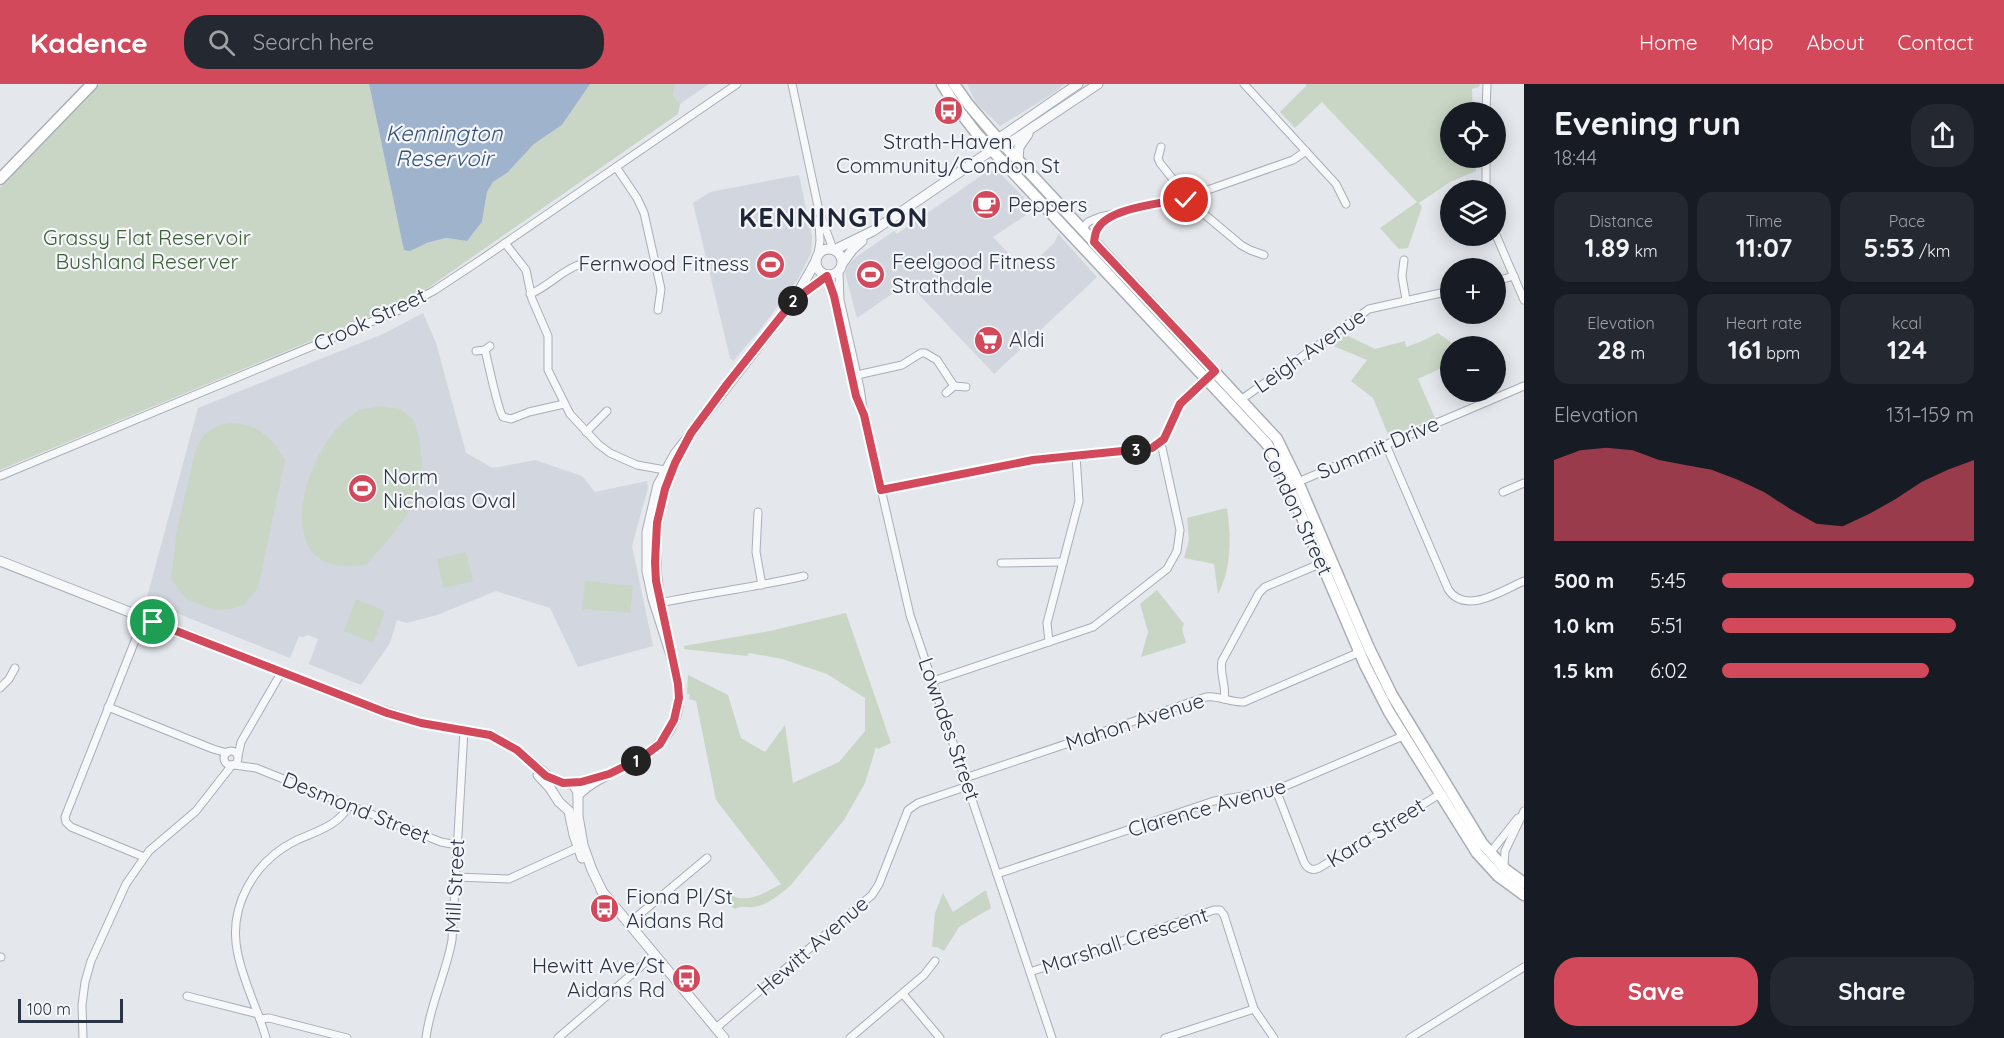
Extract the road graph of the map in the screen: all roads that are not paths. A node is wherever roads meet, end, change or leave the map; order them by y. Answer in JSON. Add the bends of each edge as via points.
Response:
{"nodes":[{"id":1,"x":92,"y":84,"type":"edge"},
{"id":2,"x":737,"y":84,"type":"edge"},
{"id":3,"x":790,"y":84,"type":"edge"},
{"id":4,"x":942,"y":84,"type":"edge"},
{"id":5,"x":954,"y":84,"type":"edge"},
{"id":6,"x":1078,"y":84,"type":"edge"},
{"id":7,"x":1098,"y":84,"type":"edge"},
{"id":8,"x":1244,"y":84,"type":"edge"},
{"id":9,"x":1487,"y":84,"type":"edge"},
{"id":10,"x":1486,"y":102,"type":"edge"},
{"id":11,"x":1033,"y":127,"type":"junction"},
{"id":12,"x":1002,"y":143,"type":"junction"},
{"id":13,"x":1161,"y":147,"type":"dead end"},
{"id":14,"x":992,"y":150,"type":"junction"},
{"id":15,"x":1306,"y":151,"type":"junction"},
{"id":16,"x":1018,"y":160,"type":"junction"},
{"id":17,"x":616,"y":167,"type":"junction"},
{"id":18,"x":0,"y":179,"type":"edge"},
{"id":19,"x":1186,"y":198,"type":"junction"},
{"id":20,"x":1346,"y":204,"type":"dead end"},
{"id":21,"x":819,"y":211,"type":"junction"},
{"id":22,"x":1114,"y":215,"type":"junction"},
{"id":23,"x":1082,"y":229,"type":"junction"},
{"id":24,"x":873,"y":231,"type":"junction"},
{"id":25,"x":1094,"y":242,"type":"junction"},
{"id":26,"x":505,"y":243,"type":"junction"},
{"id":27,"x":1501,"y":246,"type":"edge"},
{"id":28,"x":834,"y":249,"type":"junction"},
{"id":29,"x":1264,"y":255,"type":"dead end"},
{"id":30,"x":817,"y":258,"type":"junction"},
{"id":31,"x":1096,"y":260,"type":"junction"},
{"id":32,"x":1404,"y":260,"type":"dead end"},
{"id":33,"x":583,"y":264,"type":"dead end"},
{"id":34,"x":841,"y":268,"type":"junction"},
{"id":35,"x":826,"y":276,"type":"junction"},
{"id":36,"x":1514,"y":276,"type":"junction"},
{"id":37,"x":1506,"y":278,"type":"edge"},
{"id":38,"x":1440,"y":293,"type":"edge"},
{"id":39,"x":530,"y":294,"type":"junction"},
{"id":40,"x":794,"y":300,"type":"junction"},
{"id":41,"x":1406,"y":300,"type":"junction"},
{"id":42,"x":1524,"y":300,"type":"edge"},
{"id":43,"x":658,"y":310,"type":"dead end"},
{"id":44,"x":476,"y":351,"type":"dead end"},
{"id":45,"x":1211,"y":374,"type":"junction"},
{"id":46,"x":857,"y":375,"type":"junction"},
{"id":47,"x":954,"y":386,"type":"junction"},
{"id":48,"x":1524,"y":386,"type":"edge"},
{"id":49,"x":966,"y":387,"type":"dead end"},
{"id":50,"x":946,"y":393,"type":"dead end"},
{"id":51,"x":1242,"y":399,"type":"junction"},
{"id":52,"x":564,"y":404,"type":"junction"},
{"id":53,"x":608,"y":411,"type":"dead end"},
{"id":54,"x":864,"y":415,"type":"junction"},
{"id":55,"x":586,"y":432,"type":"junction"},
{"id":56,"x":691,"y":433,"type":"junction"},
{"id":57,"x":1161,"y":443,"type":"junction"},
{"id":58,"x":1386,"y":445,"type":"junction"},
{"id":59,"x":1076,"y":456,"type":"junction"},
{"id":60,"x":665,"y":470,"type":"junction"},
{"id":61,"x":0,"y":476,"type":"edge"},
{"id":62,"x":1298,"y":482,"type":"junction"},
{"id":63,"x":1524,"y":483,"type":"edge"},
{"id":64,"x":881,"y":490,"type":"junction"},
{"id":65,"x":1503,"y":492,"type":"dead end"},
{"id":66,"x":758,"y":512,"type":"dead end"},
{"id":67,"x":654,"y":542,"type":"junction"},
{"id":68,"x":0,"y":561,"type":"edge"},
{"id":69,"x":1063,"y":562,"type":"junction"},
{"id":70,"x":1001,"y":563,"type":"dead end"},
{"id":71,"x":1322,"y":563,"type":"junction"},
{"id":72,"x":648,"y":571,"type":"junction"},
{"id":73,"x":804,"y":576,"type":"dead end"},
{"id":74,"x":1524,"y":581,"type":"edge"},
{"id":75,"x":762,"y":585,"type":"junction"},
{"id":76,"x":660,"y":603,"type":"junction"},
{"id":77,"x":144,"y":618,"type":"junction"},
{"id":78,"x":1049,"y":642,"type":"junction"},
{"id":79,"x":1364,"y":650,"type":"junction"},
{"id":80,"x":670,"y":652,"type":"junction"},
{"id":81,"x":15,"y":668,"type":"dead end"},
{"id":82,"x":281,"y":673,"type":"junction"},
{"id":83,"x":933,"y":681,"type":"junction"},
{"id":84,"x":0,"y":688,"type":"edge"},
{"id":85,"x":1224,"y":699,"type":"junction"},
{"id":86,"x":108,"y":707,"type":"junction"},
{"id":87,"x":467,"y":731,"type":"junction"},
{"id":88,"x":1408,"y":733,"type":"junction"},
{"id":89,"x":242,"y":742,"type":"junction"},
{"id":90,"x":227,"y":756,"type":"junction"},
{"id":91,"x":236,"y":761,"type":"junction"},
{"id":92,"x":609,"y":774,"type":"junction"},
{"id":93,"x":221,"y":778,"type":"junction"},
{"id":94,"x":965,"y":778,"type":"junction"},
{"id":95,"x":566,"y":783,"type":"junction"},
{"id":96,"x":968,"y":786,"type":"junction"},
{"id":97,"x":1276,"y":790,"type":"junction"},
{"id":98,"x":1440,"y":794,"type":"junction"},
{"id":99,"x":556,"y":795,"type":"junction"},
{"id":100,"x":578,"y":797,"type":"junction"},
{"id":101,"x":349,"y":805,"type":"junction"},
{"id":102,"x":564,"y":805,"type":"junction"},
{"id":103,"x":1524,"y":811,"type":"edge"},
{"id":104,"x":458,"y":845,"type":"junction"},
{"id":105,"x":580,"y":846,"type":"junction"},
{"id":106,"x":1490,"y":853,"type":"junction"},
{"id":107,"x":144,"y":857,"type":"junction"},
{"id":108,"x":707,"y":858,"type":"dead end"},
{"id":109,"x":1312,"y":869,"type":"junction"},
{"id":110,"x":1504,"y":869,"type":"junction"},
{"id":111,"x":997,"y":874,"type":"junction"},
{"id":112,"x":456,"y":877,"type":"junction"},
{"id":113,"x":1311,"y":878,"type":"dead end"},
{"id":114,"x":1524,"y":883,"type":"edge"},
{"id":115,"x":1524,"y":893,"type":"edge"},
{"id":116,"x":628,"y":924,"type":"junction"},
{"id":117,"x":654,"y":955,"type":"junction"},
{"id":118,"x":934,"y":961,"type":"dead end"},
{"id":119,"x":1524,"y":967,"type":"edge"},
{"id":120,"x":1030,"y":972,"type":"junction"},
{"id":121,"x":903,"y":994,"type":"junction"},
{"id":122,"x":188,"y":996,"type":"dead end"},
{"id":123,"x":1254,"y":1008,"type":"junction"},
{"id":124,"x":259,"y":1016,"type":"junction"},
{"id":125,"x":716,"y":1028,"type":"junction"},
{"id":126,"x":83,"y":1038,"type":"edge"},
{"id":127,"x":266,"y":1038,"type":"edge"},
{"id":128,"x":347,"y":1038,"type":"edge"},
{"id":129,"x":426,"y":1038,"type":"edge"},
{"id":130,"x":558,"y":1038,"type":"edge"},
{"id":131,"x":724,"y":1038,"type":"edge"},
{"id":132,"x":850,"y":1038,"type":"edge"},
{"id":133,"x":940,"y":1038,"type":"edge"},
{"id":134,"x":1052,"y":1038,"type":"edge"},
{"id":135,"x":1165,"y":1038,"type":"edge"},
{"id":136,"x":1274,"y":1038,"type":"edge"},
{"id":137,"x":1410,"y":1038,"type":"edge"}],
"edges":[{"from":1,"to":18,"type":"main road"},
{"from":2,"to":17,"type":"street","name":"Crook Street"},
{"from":3,"to":21,"type":"street"},
{"from":4,"to":14,"type":"main road","name":"Condon Street","via":[[963,117]]},
{"from":5,"to":12,"type":"main road","name":"Condon Street"},
{"from":6,"to":12,"type":"street"},
{"from":7,"to":11,"type":"street"},
{"from":8,"to":15,"type":"street"},
{"from":9,"to":10,"type":"street"},
{"from":11,"to":12,"type":"street"},
{"from":11,"to":16,"type":"street","via":[[1020,144]]},
{"from":12,"to":14,"type":"main road"},
{"from":12,"to":16,"type":"main road","name":"Condon Street"},
{"from":13,"to":19,"type":"street","via":[[1158,158]]},
{"from":14,"to":24,"type":"street"},
{"from":14,"to":31,"type":"main road","name":"Condon Street"},
{"from":15,"to":19,"type":"street","via":[[1293,160]]},
{"from":15,"to":20,"type":"street","via":[[1336,184]]},
{"from":16,"to":23,"type":"main road","name":"Condon Street"},
{"from":17,"to":26,"type":"street","name":"Crook Street"},
{"from":17,"to":43,"type":"street","via":[[644,213],[660,289]]},
{"from":19,"to":22,"type":"street"},
{"from":19,"to":29,"type":"street","via":[[1245,248]]},
{"from":21,"to":28,"type":"street"},
{"from":21,"to":30,"type":"street"},
{"from":22,"to":23,"type":"street","via":[[1088,222]]},
{"from":22,"to":25,"type":"street","via":[[1098,227]]},
{"from":23,"to":25,"type":"main road","name":"Condon Street"},
{"from":23,"to":31,"type":"main road","via":[[1081,236]]},
{"from":24,"to":28,"type":"street"},
{"from":24,"to":34,"type":"street","via":[[852,250]]},
{"from":25,"to":45,"type":"main road","name":"Condon Street"},
{"from":26,"to":39,"type":"street","via":[[524,267]]},
{"from":26,"to":61,"type":"street","name":"Crook Street","via":[[435,290],[389,315]]},
{"from":27,"to":36,"type":"street"},
{"from":28,"to":30,"type":"street","via":[[824,250]]},
{"from":28,"to":34,"type":"street","via":[[841,256]]},
{"from":30,"to":35,"type":"street","via":[[818,270]]},
{"from":30,"to":40,"type":"street"},
{"from":31,"to":45,"type":"main road","name":"Condon Street"},
{"from":32,"to":41,"type":"street"},
{"from":33,"to":39,"type":"street"},
{"from":34,"to":35,"type":"street"},
{"from":34,"to":46,"type":"street","name":"Lowndes Street","via":[[840,300]]},
{"from":35,"to":40,"type":"street"},
{"from":35,"to":54,"type":"street","name":"Lowndes Street"},
{"from":36,"to":37,"type":"street"},
{"from":36,"to":42,"type":"street"},
{"from":38,"to":41,"type":"street","name":"Leigh Avenue"},
{"from":39,"to":52,"type":"street","via":[[548,336],[548,370]]},
{"from":40,"to":56,"type":"street"},
{"from":41,"to":51,"type":"street","name":"Leigh Avenue","via":[[1369,309]]},
{"from":44,"to":52,"type":"street","via":[[487,348],[498,418],[511,419]]},
{"from":45,"to":51,"type":"main road","name":"Condon Street"},
{"from":45,"to":57,"type":"street","via":[[1177,408]]},
{"from":45,"to":71,"type":"main road","name":"Condon Street","via":[[1271,449]]},
{"from":46,"to":47,"type":"street","via":[[896,366],[925,352],[937,360]]},
{"from":46,"to":54,"type":"street","name":"Lowndes Street"},
{"from":47,"to":49,"type":"street"},
{"from":47,"to":50,"type":"street"},
{"from":48,"to":58,"type":"street","name":"Summit Drive"},
{"from":51,"to":62,"type":"main road","name":"Condon Street","via":[[1277,439]]},
{"from":52,"to":55,"type":"street"},
{"from":53,"to":55,"type":"street"},
{"from":54,"to":64,"type":"street","name":"Lowndes Street"},
{"from":55,"to":60,"type":"street","via":[[624,461]]},
{"from":56,"to":60,"type":"street"},
{"from":56,"to":67,"type":"street","via":[[665,489]]},
{"from":57,"to":59,"type":"street","via":[[1147,449]]},
{"from":57,"to":78,"type":"street","via":[[1179,522],[1180,538],[1174,558],[1155,580],[1100,623]]},
{"from":58,"to":62,"type":"street","name":"Summit Drive"},
{"from":58,"to":74,"type":"street","via":[[1454,596],[1472,602]]},
{"from":59,"to":64,"type":"street","via":[[1033,460]]},
{"from":59,"to":69,"type":"street","via":[[1079,501]]},
{"from":60,"to":72,"type":"street","via":[[647,532]]},
{"from":62,"to":79,"type":"main road","name":"Condon Street"},
{"from":63,"to":65,"type":"street"},
{"from":64,"to":83,"type":"street","name":"Lowndes Street","via":[[907,602]]},
{"from":66,"to":75,"type":"street","via":[[756,552]]},
{"from":67,"to":72,"type":"street"},
{"from":67,"to":76,"type":"street"},
{"from":68,"to":77,"type":"street"},
{"from":69,"to":70,"type":"street"},
{"from":69,"to":78,"type":"street","via":[[1047,623]]},
{"from":71,"to":79,"type":"main road","name":"Condon Street"},
{"from":71,"to":85,"type":"street","via":[[1259,593],[1222,661]]},
{"from":72,"to":80,"type":"street"},
{"from":73,"to":75,"type":"street"},
{"from":75,"to":76,"type":"street"},
{"from":76,"to":80,"type":"street"},
{"from":77,"to":82,"type":"street"},
{"from":77,"to":86,"type":"street"},
{"from":78,"to":83,"type":"street"},
{"from":79,"to":85,"type":"street","name":"Mahon Avenue","via":[[1244,702]]},
{"from":79,"to":88,"type":"main road","name":"Condon Street","via":[[1385,683]]},
{"from":80,"to":92,"type":"street","via":[[679,691],[672,726],[654,750]]},
{"from":81,"to":84,"type":"street"},
{"from":82,"to":87,"type":"street","via":[[406,719]]},
{"from":82,"to":89,"type":"street"},
{"from":83,"to":94,"type":"street","name":"Lowndes Street"},
{"from":85,"to":94,"type":"street","name":"Mahon Avenue","via":[[1206,697]]},
{"from":86,"to":90,"type":"street"},
{"from":86,"to":107,"type":"street","via":[[65,820],[71,827]]},
{"from":87,"to":95,"type":"street","via":[[505,742],[546,776]]},
{"from":87,"to":99,"type":"street","via":[[515,756]]},
{"from":87,"to":104,"type":"street","name":"Mill Street"},
{"from":88,"to":97,"type":"street","name":"Clarence Avenue"},
{"from":88,"to":98,"type":"main road","name":"Condon Street"},
{"from":88,"to":106,"type":"main road","name":"Condon Street"},
{"from":89,"to":90,"type":"street"},
{"from":89,"to":91,"type":"street"},
{"from":90,"to":91,"type":"street"},
{"from":90,"to":91,"type":"street","via":[[226,763]]},
{"from":90,"to":93,"type":"street"},
{"from":91,"to":93,"type":"street"},
{"from":91,"to":101,"type":"street","name":"Desmond Street"},
{"from":92,"to":95,"type":"street"},
{"from":92,"to":100,"type":"street"},
{"from":93,"to":107,"type":"street","via":[[196,811]]},
{"from":94,"to":96,"type":"street","name":"Lowndes Street"},
{"from":95,"to":99,"type":"street","via":[[557,788]]},
{"from":95,"to":100,"type":"street","via":[[576,786]]},
{"from":96,"to":111,"type":"street","name":"Lowndes Street"},
{"from":96,"to":125,"type":"street","name":"Hewitt Avenue","via":[[908,810],[872,896]]},
{"from":97,"to":109,"type":"street","name":"Kara Street","via":[[1304,862]]},
{"from":97,"to":111,"type":"street","name":"Clarence Avenue","via":[[1214,801]]},
{"from":98,"to":109,"type":"street","name":"Kara Street"},
{"from":98,"to":115,"type":"main road","name":"Condon Street","via":[[1485,863]]},
{"from":99,"to":102,"type":"street"},
{"from":100,"to":102,"type":"street","via":[[572,804]]},
{"from":100,"to":105,"type":"street"},
{"from":101,"to":104,"type":"street","name":"Desmond Street","via":[[441,842]]},
{"from":101,"to":124,"type":"street","via":[[336,821],[271,857],[244,893],[236,946]]},
{"from":102,"to":105,"type":"street","via":[[572,816]]},
{"from":103,"to":106,"type":"street"},
{"from":103,"to":110,"type":"street","via":[[1505,851]]},
{"from":104,"to":112,"type":"street","name":"Mill Street"},
{"from":105,"to":112,"type":"street","via":[[509,879]]},
{"from":105,"to":116,"type":"street","via":[[603,893]]},
{"from":106,"to":110,"type":"main road","name":"Condon Street"},
{"from":106,"to":115,"type":"main road","via":[[1494,866]]},
{"from":107,"to":126,"type":"street","via":[[122,893],[88,971],[82,1005]]},
{"from":108,"to":116,"type":"street"},
{"from":109,"to":113,"type":"street","name":"Kara Street"},
{"from":110,"to":114,"type":"main road","name":"Condon Street"},
{"from":111,"to":120,"type":"street","name":"Lowndes Street"},
{"from":112,"to":129,"type":"street","name":"Mill Street","via":[[450,950]]},
{"from":116,"to":117,"type":"street"},
{"from":117,"to":125,"type":"street"},
{"from":117,"to":130,"type":"street"},
{"from":118,"to":121,"type":"street"},
{"from":119,"to":137,"type":"street"},
{"from":120,"to":123,"type":"street","name":"Marshall Crescent","via":[[1222,907]]},
{"from":120,"to":134,"type":"street","name":"Lowndes Street"},
{"from":121,"to":132,"type":"street"},
{"from":121,"to":133,"type":"street"},
{"from":122,"to":124,"type":"street"},
{"from":123,"to":135,"type":"street"},
{"from":123,"to":136,"type":"street","name":"Marshall Crescent"},
{"from":124,"to":127,"type":"street"},
{"from":124,"to":128,"type":"street"},
{"from":125,"to":131,"type":"street"}]}
